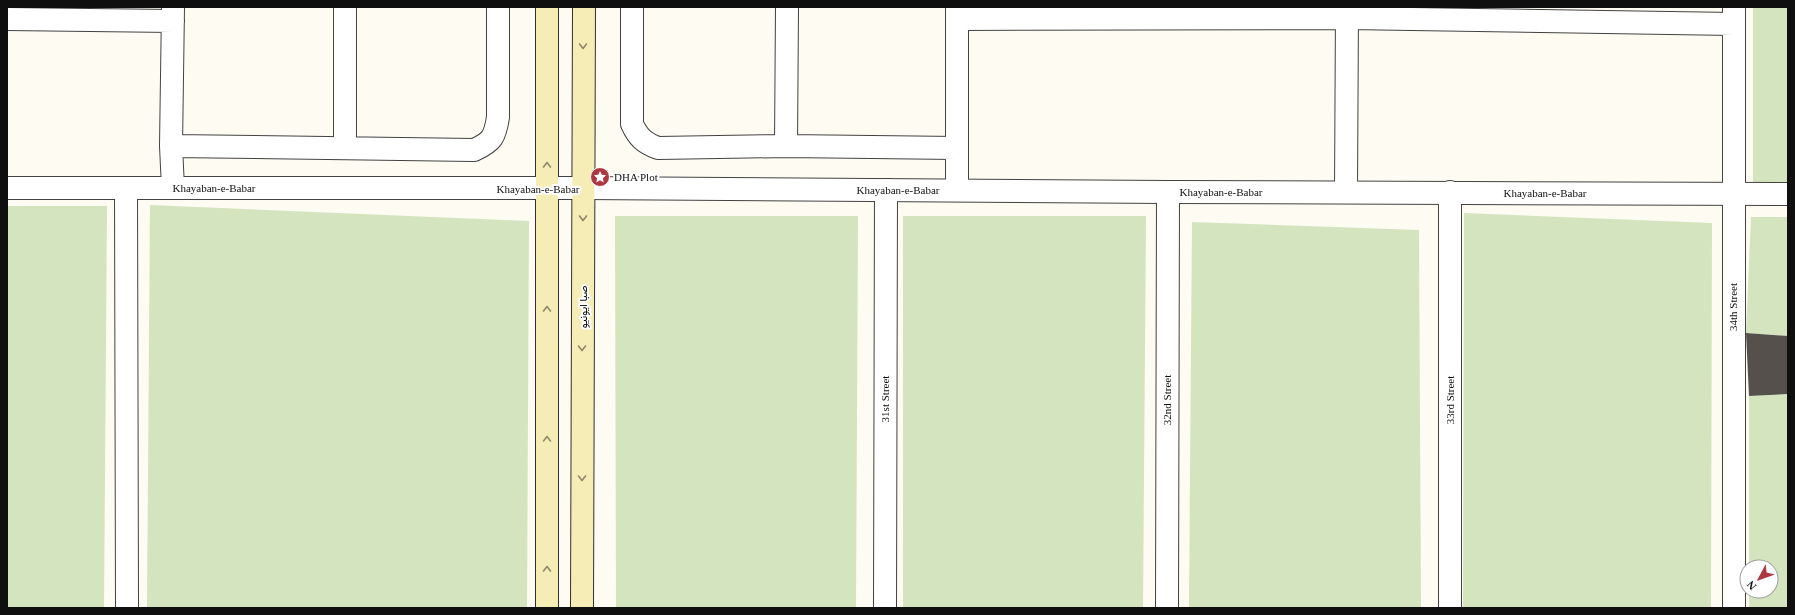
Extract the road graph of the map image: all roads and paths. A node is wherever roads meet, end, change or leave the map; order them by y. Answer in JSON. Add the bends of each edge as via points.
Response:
{"nodes":[{"id":1,"x":345,"y":7,"type":"edge"},
{"id":2,"x":498,"y":7,"type":"edge"},
{"id":3,"x":547,"y":7,"type":"edge"},
{"id":4,"x":584,"y":7,"type":"edge"},
{"id":5,"x":632,"y":7,"type":"edge"},
{"id":6,"x":787,"y":7,"type":"edge"},
{"id":7,"x":957,"y":13,"type":"edge"},
{"id":8,"x":1347,"y":13,"type":"edge"},
{"id":9,"x":173,"y":14,"type":"edge"},
{"id":10,"x":1537,"y":14,"type":"edge"},
{"id":11,"x":1734,"y":16,"type":"edge"},
{"id":12,"x":7,"y":19,"type":"edge"},
{"id":13,"x":171,"y":146,"type":"junction"},
{"id":14,"x":786,"y":146,"type":"junction"},
{"id":15,"x":345,"y":148,"type":"junction"},
{"id":16,"x":957,"y":148,"type":"junction"},
{"id":17,"x":7,"y":188,"type":"edge"},
{"id":18,"x":126,"y":188,"type":"junction"},
{"id":19,"x":173,"y":188,"type":"junction"},
{"id":20,"x":583,"y":188,"type":"junction"},
{"id":21,"x":547,"y":189,"type":"junction"},
{"id":22,"x":886,"y":190,"type":"junction"},
{"id":23,"x":956,"y":190,"type":"junction"},
{"id":24,"x":1168,"y":192,"type":"junction"},
{"id":25,"x":1346,"y":192,"type":"junction"},
{"id":26,"x":1450,"y":192,"type":"junction"},
{"id":27,"x":1733,"y":194,"type":"junction"},
{"id":28,"x":1788,"y":194,"type":"edge"},
{"id":29,"x":127,"y":608,"type":"edge"},
{"id":30,"x":547,"y":608,"type":"edge"},
{"id":31,"x":582,"y":608,"type":"edge"},
{"id":32,"x":885,"y":608,"type":"edge"},
{"id":33,"x":1167,"y":608,"type":"edge"},
{"id":34,"x":1450,"y":608,"type":"edge"},
{"id":35,"x":1734,"y":608,"type":"edge"}],
"edges":[{"from":1,"to":15,"type":"street"},
{"from":2,"to":15,"type":"street","via":[[498,117],[493,138],[486,145],[474,150]]},
{"from":21,"to":3,"type":"main road","one_way":true},
{"from":4,"to":20,"type":"main road","name":"صبا ایونیو","one_way":true},
{"from":5,"to":14,"type":"street","via":[[632,124],[637,135],[646,144],[658,148]]},
{"from":6,"to":14,"type":"street"},
{"from":7,"to":8,"type":"street"},
{"from":7,"to":16,"type":"street"},
{"from":8,"to":10,"type":"street"},
{"from":8,"to":25,"type":"street"},
{"from":9,"to":12,"type":"street"},
{"from":9,"to":13,"type":"street"},
{"from":10,"to":11,"type":"street"},
{"from":11,"to":27,"type":"street","name":"34th Street"},
{"from":13,"to":15,"type":"street"},
{"from":13,"to":19,"type":"street"},
{"from":14,"to":16,"type":"street"},
{"from":16,"to":23,"type":"street"},
{"from":17,"to":18,"type":"street","name":"Khayaban-e-Babar"},
{"from":18,"to":19,"type":"street","name":"Khayaban-e-Babar"},
{"from":18,"to":29,"type":"street"},
{"from":19,"to":21,"type":"street","name":"Khayaban-e-Babar"},
{"from":20,"to":21,"type":"street","name":"Khayaban-e-Babar"},
{"from":20,"to":22,"type":"street","name":"Khayaban-e-Babar"},
{"from":20,"to":31,"type":"main road","name":"صبا ایونیو","one_way":true},
{"from":30,"to":21,"type":"main road","one_way":true},
{"from":22,"to":23,"type":"street","name":"Khayaban-e-Babar"},
{"from":22,"to":32,"type":"street","name":"31st Street"},
{"from":23,"to":24,"type":"street","name":"Khayaban-e-Babar"},
{"from":24,"to":25,"type":"street","name":"Khayaban-e-Babar"},
{"from":24,"to":33,"type":"street","name":"32nd Street"},
{"from":25,"to":26,"type":"street","name":"Khayaban-e-Babar"},
{"from":26,"to":27,"type":"street","name":"Khayaban-e-Babar"},
{"from":26,"to":34,"type":"street","name":"33rd Street"},
{"from":27,"to":28,"type":"street","name":"Khayaban-e-Babar"},
{"from":27,"to":35,"type":"street","name":"34th Street"}]}
